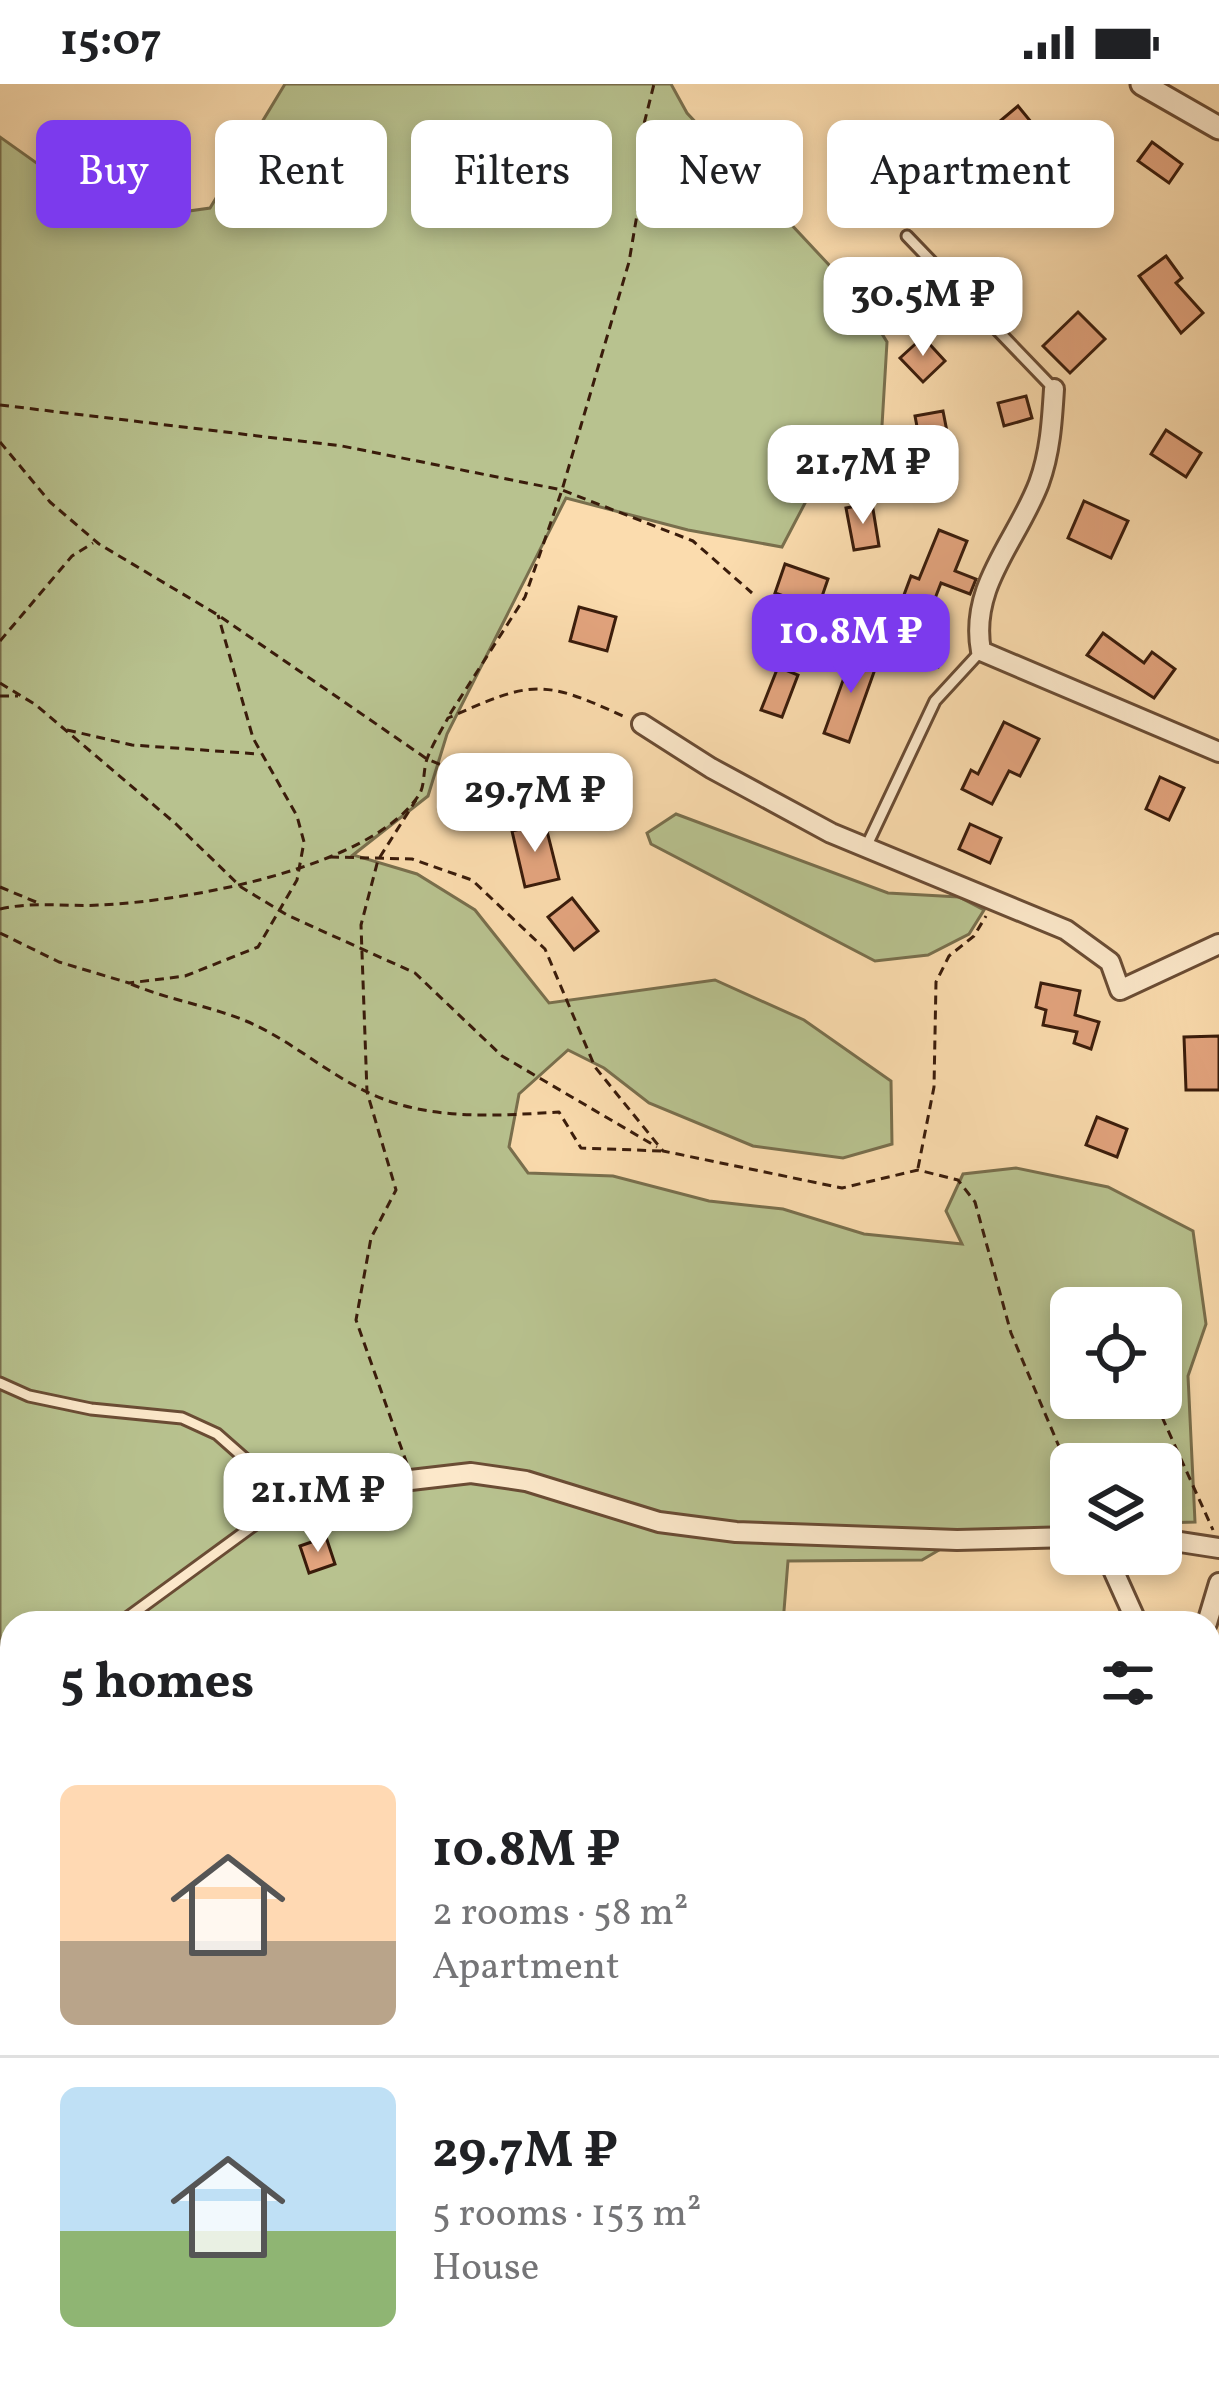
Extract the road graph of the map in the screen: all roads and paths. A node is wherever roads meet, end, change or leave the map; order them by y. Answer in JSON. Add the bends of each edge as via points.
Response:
{"nodes":[{"id":1,"x":653,"y":84,"type":"edge"},
{"id":2,"x":1142,"y":84,"type":"edge"},
{"id":3,"x":1219,"y":128,"type":"edge"},
{"id":4,"x":908,"y":236,"type":"dead end"},
{"id":5,"x":1054,"y":389,"type":"joint"},
{"id":6,"x":0,"y":405,"type":"edge"},
{"id":7,"x":0,"y":442,"type":"edge"},
{"id":8,"x":562,"y":490,"type":"junction"},
{"id":9,"x":96,"y":541,"type":"junction"},
{"id":10,"x":752,"y":593,"type":"dead end"},
{"id":11,"x":218,"y":615,"type":"junction"},
{"id":12,"x":0,"y":641,"type":"edge"},
{"id":13,"x":981,"y":651,"type":"junction"},
{"id":14,"x":0,"y":683,"type":"edge"},
{"id":15,"x":0,"y":696,"type":"edge"},
{"id":16,"x":20,"y":696,"type":"junction"},
{"id":17,"x":448,"y":718,"type":"junction"},
{"id":18,"x":643,"y":724,"type":"joint"},
{"id":19,"x":64,"y":730,"type":"junction"},
{"id":20,"x":1219,"y":752,"type":"edge"},
{"id":21,"x":261,"y":754,"type":"junction"},
{"id":22,"x":427,"y":759,"type":"junction"},
{"id":23,"x":420,"y":794,"type":"junction"},
{"id":24,"x":516,"y":797,"type":"dead end"},
{"id":25,"x":867,"y":845,"type":"junction"},
{"id":26,"x":330,"y":857,"type":"junction"},
{"id":27,"x":378,"y":860,"type":"junction"},
{"id":28,"x":301,"y":866,"type":"junction"},
{"id":29,"x":241,"y":886,"type":"junction"},
{"id":30,"x":0,"y":887,"type":"edge"},
{"id":31,"x":38,"y":903,"type":"junction"},
{"id":32,"x":994,"y":903,"type":"junction"},
{"id":33,"x":0,"y":910,"type":"edge"},
{"id":34,"x":281,"y":911,"type":"junction"},
{"id":35,"x":0,"y":932,"type":"edge"},
{"id":36,"x":1219,"y":944,"type":"edge"},
{"id":37,"x":362,"y":950,"type":"junction"},
{"id":38,"x":129,"y":983,"type":"junction"},
{"id":39,"x":368,"y":1092,"type":"junction"},
{"id":40,"x":663,"y":1151,"type":"junction"},
{"id":41,"x":918,"y":1170,"type":"junction"},
{"id":42,"x":0,"y":1383,"type":"edge"},
{"id":43,"x":1163,"y":1419,"type":"edge"},
{"id":44,"x":1057,"y":1443,"type":"edge"},
{"id":45,"x":414,"y":1476,"type":"junction"},
{"id":46,"x":316,"y":1491,"type":"junction"},
{"id":47,"x":266,"y":1517,"type":"joint"},
{"id":48,"x":1050,"y":1538,"type":"edge"},
{"id":49,"x":1182,"y":1542,"type":"edge"},
{"id":50,"x":1219,"y":1546,"type":"edge"},
{"id":51,"x":1115,"y":1575,"type":"edge"},
{"id":52,"x":137,"y":1611,"type":"edge"},
{"id":53,"x":1132,"y":1611,"type":"edge"}],
"edges":[{"from":1,"to":8,"type":"path","via":[[629,262]]},
{"from":2,"to":3,"type":"street"},
{"from":4,"to":5,"type":"lane"},
{"from":5,"to":13,"type":"street","via":[[1038,486],[986,586],[976,626]]},
{"from":6,"to":8,"type":"path","via":[[342,446]]},
{"from":7,"to":9,"type":"path"},
{"from":8,"to":10,"type":"path","via":[[693,541]]},
{"from":8,"to":17,"type":"path","via":[[525,597]]},
{"from":9,"to":11,"type":"path"},
{"from":9,"to":12,"type":"path","via":[[72,556]]},
{"from":11,"to":21,"type":"path"},
{"from":11,"to":22,"type":"path"},
{"from":13,"to":20,"type":"street"},
{"from":13,"to":25,"type":"lane","via":[[935,701]]},
{"from":14,"to":16,"type":"path"},
{"from":15,"to":16,"type":"path"},
{"from":16,"to":19,"type":"path"},
{"from":17,"to":18,"type":"path","via":[[537,686]]},
{"from":17,"to":22,"type":"path"},
{"from":18,"to":25,"type":"street","via":[[710,768]]},
{"from":19,"to":21,"type":"path","via":[[132,745]]},
{"from":19,"to":29,"type":"path"},
{"from":21,"to":28,"type":"path","via":[[296,816]]},
{"from":22,"to":23,"type":"path"},
{"from":22,"to":24,"type":"path"},
{"from":23,"to":26,"type":"path"},
{"from":23,"to":27,"type":"path"},
{"from":25,"to":32,"type":"street"},
{"from":26,"to":27,"type":"path"},
{"from":26,"to":28,"type":"path"},
{"from":27,"to":37,"type":"path"},
{"from":27,"to":40,"type":"path","via":[[412,859],[472,880],[545,949],[596,1067]]},
{"from":28,"to":29,"type":"path"},
{"from":28,"to":34,"type":"path"},
{"from":29,"to":31,"type":"path","via":[[99,905]]},
{"from":29,"to":34,"type":"path"},
{"from":30,"to":31,"type":"path"},
{"from":31,"to":33,"type":"path"},
{"from":32,"to":36,"type":"street","via":[[1066,930],[1110,962],[1120,990]]},
{"from":32,"to":41,"type":"path","via":[[936,982],[934,1087]]},
{"from":34,"to":37,"type":"path"},
{"from":34,"to":38,"type":"path","via":[[258,947],[227,963]]},
{"from":35,"to":38,"type":"path","via":[[58,962]]},
{"from":37,"to":39,"type":"path"},
{"from":37,"to":40,"type":"path","via":[[415,973],[502,1056]]},
{"from":38,"to":39,"type":"path","via":[[246,1021]]},
{"from":39,"to":40,"type":"path","via":[[415,1109],[480,1116],[559,1112],[581,1148]]},
{"from":39,"to":45,"type":"path","via":[[396,1190],[371,1238],[356,1320]]},
{"from":40,"to":41,"type":"path","via":[[842,1188]]},
{"from":41,"to":44,"type":"path","via":[[958,1180],[975,1202],[1011,1333]]},
{"from":42,"to":46,"type":"lane","via":[[91,1409],[182,1418],[217,1434],[270,1480]]},
{"from":43,"to":50,"type":"path"},
{"from":45,"to":46,"type":"street"},
{"from":45,"to":48,"type":"street","via":[[526,1481],[658,1522],[736,1532]]},
{"from":46,"to":47,"type":"street"},
{"from":47,"to":52,"type":"lane"},
{"from":49,"to":50,"type":"street"},
{"from":51,"to":53,"type":"street"}]}
